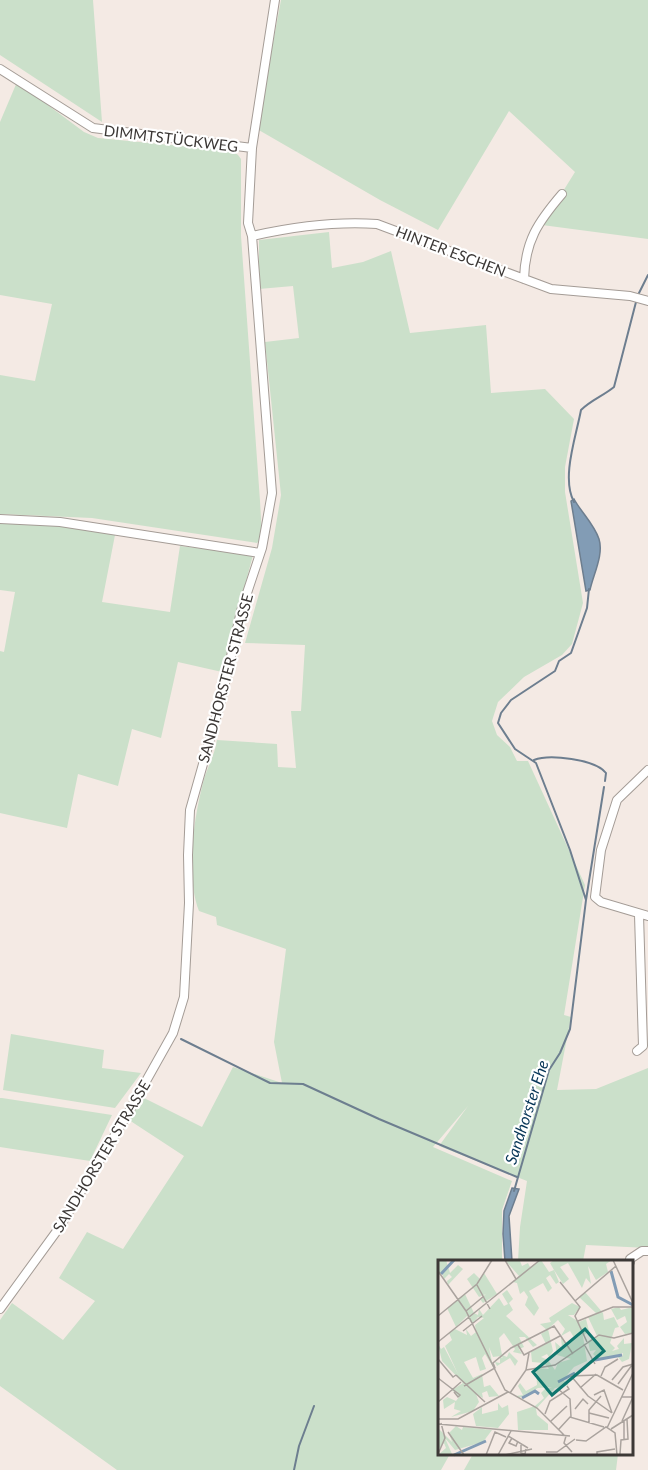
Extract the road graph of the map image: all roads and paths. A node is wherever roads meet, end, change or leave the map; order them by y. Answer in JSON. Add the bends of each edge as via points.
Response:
{"nodes":[{"id":1,"x":275,"y":0,"type":"edge"},
{"id":2,"x":0,"y":69,"type":"edge"},
{"id":3,"x":252,"y":148,"type":"junction"},
{"id":4,"x":562,"y":194,"type":"dead end"},
{"id":5,"x":252,"y":236,"type":"junction"},
{"id":6,"x":524,"y":279,"type":"junction"},
{"id":7,"x":648,"y":301,"type":"edge"},
{"id":8,"x":0,"y":519,"type":"edge"},
{"id":9,"x":261,"y":554,"type":"junction"},
{"id":10,"x":648,"y":770,"type":"edge"},
{"id":11,"x":639,"y":915,"type":"junction"},
{"id":12,"x":648,"y":916,"type":"edge"},
{"id":13,"x":637,"y":1052,"type":"dead end"},
{"id":14,"x":645,"y":1251,"type":"edge"},
{"id":15,"x":630,"y":1260,"type":"edge"},
{"id":16,"x":0,"y":1309,"type":"edge"}],
"edges":[{"from":1,"to":3,"type":"street","name":"SANDHORSTER STRASSE"},
{"from":2,"to":3,"type":"street","name":"DIMMTSTÜCKWEG","via":[[93,128]]},
{"from":3,"to":5,"type":"street","name":"SANDHORSTER STRASSE","via":[[248,222]]},
{"from":4,"to":6,"type":"street","via":[[536,228],[525,255]]},
{"from":5,"to":6,"type":"street","name":"HINTER ESCHEN","via":[[287,228],[377,224]]},
{"from":5,"to":9,"type":"street","name":"SANDHORSTER STRASSE","via":[[272,493]]},
{"from":6,"to":7,"type":"street","name":"HINTER ESCHEN","via":[[550,289]]},
{"from":8,"to":9,"type":"street","via":[[60,522]]},
{"from":9,"to":16,"type":"street","name":"SANDHORSTER STRASSE","via":[[241,611],[190,810],[184,997],[173,1033],[59,1228]]},
{"from":10,"to":11,"type":"street","via":[[617,800],[601,850],[595,897]]},
{"from":11,"to":12,"type":"street"},
{"from":11,"to":13,"type":"street","via":[[643,1046]]},
{"from":14,"to":15,"type":"street"}]}
